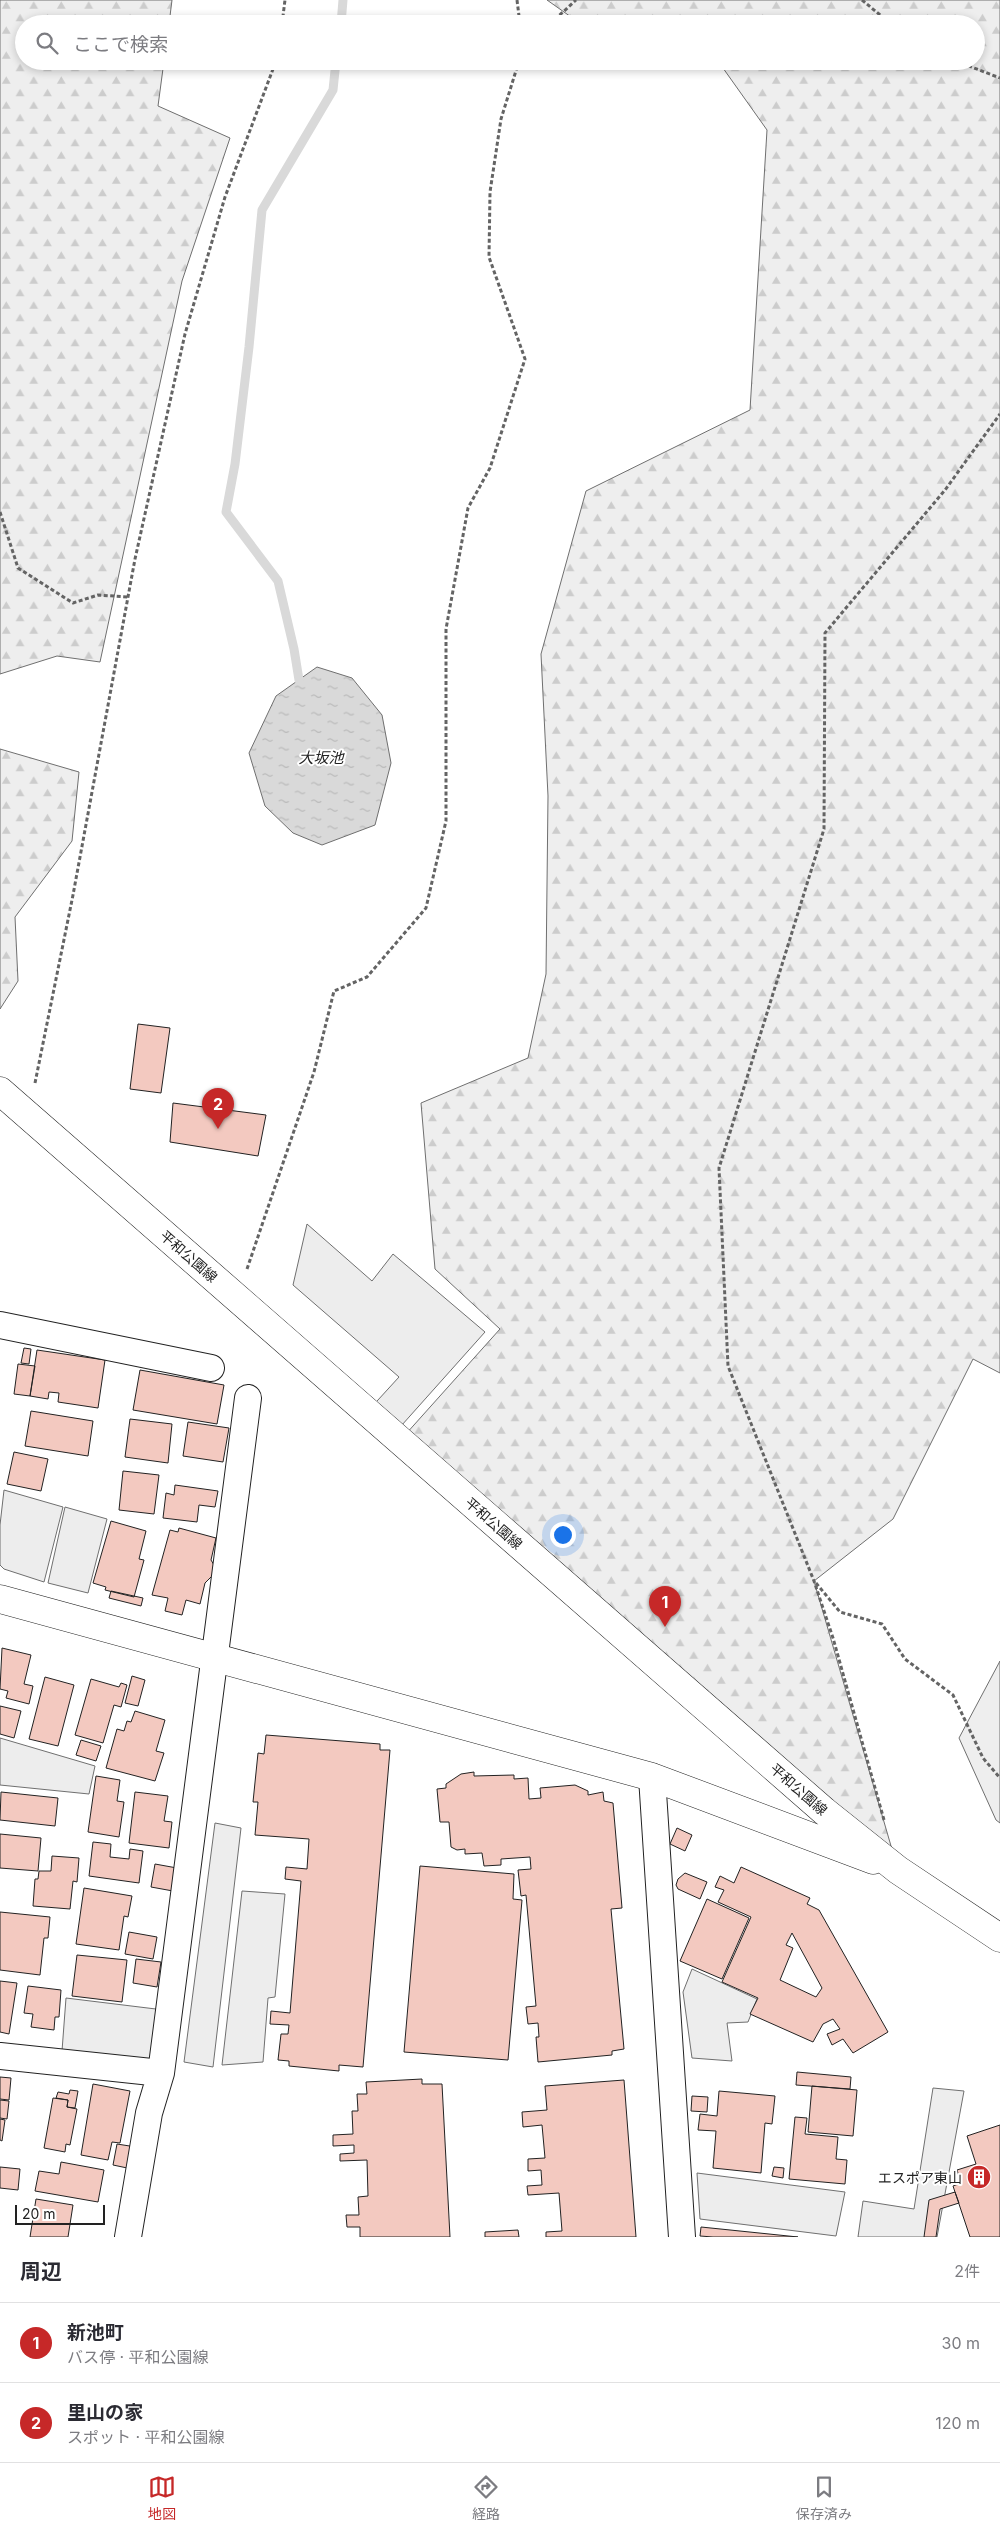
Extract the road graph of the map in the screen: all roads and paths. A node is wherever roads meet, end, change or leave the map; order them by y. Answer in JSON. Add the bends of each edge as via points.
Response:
{"nodes":[{"id":1,"x":285,"y":0,"type":"edge"},
{"id":2,"x":517,"y":0,"type":"edge"},
{"id":3,"x":576,"y":0,"type":"edge"},
{"id":4,"x":862,"y":0,"type":"edge"},
{"id":5,"x":283,"y":15,"type":"edge"},
{"id":6,"x":519,"y":15,"type":"edge"},
{"id":7,"x":560,"y":15,"type":"edge"},
{"id":8,"x":880,"y":15,"type":"edge"},
{"id":9,"x":273,"y":70,"type":"edge"},
{"id":10,"x":516,"y":70,"type":"edge"},
{"id":11,"x":979,"y":70,"type":"edge"},
{"id":12,"x":1000,"y":78,"type":"edge"},
{"id":13,"x":1000,"y":414,"type":"edge"},
{"id":14,"x":0,"y":512,"type":"edge"},
{"id":15,"x":128,"y":597,"type":"junction"},
{"id":16,"x":0,"y":1091,"type":"edge"},
{"id":17,"x":28,"y":1116,"type":"junction"},
{"id":18,"x":237,"y":1299,"type":"junction"},
{"id":19,"x":0,"y":1326,"type":"edge"},
{"id":20,"x":211,"y":1368,"type":"dead end"},
{"id":21,"x":248,"y":1398,"type":"dead end"},
{"id":22,"x":814,"y":1581,"type":"junction"},
{"id":23,"x":0,"y":1599,"type":"edge"},
{"id":24,"x":214,"y":1659,"type":"junction"},
{"id":25,"x":652,"y":1777,"type":"junction"},
{"id":26,"x":1000,"y":1778,"type":"edge"},
{"id":27,"x":884,"y":1822,"type":"dead end"},
{"id":28,"x":898,"y":1870,"type":"junction"},
{"id":29,"x":1000,"y":1938,"type":"edge"},
{"id":30,"x":0,"y":2056,"type":"edge"},
{"id":31,"x":161,"y":2073,"type":"junction"},
{"id":32,"x":128,"y":2237,"type":"edge"},
{"id":33,"x":682,"y":2237,"type":"edge"}],
"edges":[{"from":1,"to":5,"type":"path"},
{"from":2,"to":6,"type":"path"},
{"from":3,"to":7,"type":"path"},
{"from":4,"to":8,"type":"path"},
{"from":9,"to":15,"type":"path","via":[[225,197],[185,334]]},
{"from":10,"to":18,"type":"path","via":[[500,128],[490,192],[489,257],[525,359],[490,468],[468,508],[446,629],[446,822],[426,908],[367,978],[334,991],[314,1072]]},
{"from":11,"to":12,"type":"path"},
{"from":13,"to":22,"type":"path","via":[[946,490],[825,633],[824,829],[719,1168],[728,1366]]},
{"from":14,"to":15,"type":"path","via":[[18,568],[74,603],[98,595]]},
{"from":15,"to":17,"type":"path"},
{"from":16,"to":17,"type":"street","name":"平和公園線"},
{"from":17,"to":18,"type":"street","name":"平和公園線"},
{"from":18,"to":28,"type":"street","name":"平和公園線","via":[[816,1805]]},
{"from":19,"to":20,"type":"street"},
{"from":21,"to":24,"type":"street"},
{"from":22,"to":26,"type":"path","via":[[840,1612],[882,1624],[905,1659],[953,1695],[983,1758]]},
{"from":22,"to":27,"type":"path"},
{"from":23,"to":24,"type":"street"},
{"from":24,"to":25,"type":"street"},
{"from":24,"to":31,"type":"street"},
{"from":25,"to":28,"type":"street"},
{"from":25,"to":33,"type":"street"},
{"from":28,"to":29,"type":"street","name":"平和公園線"},
{"from":30,"to":31,"type":"street"},
{"from":31,"to":32,"type":"street","via":[[149,2113]]}]}
